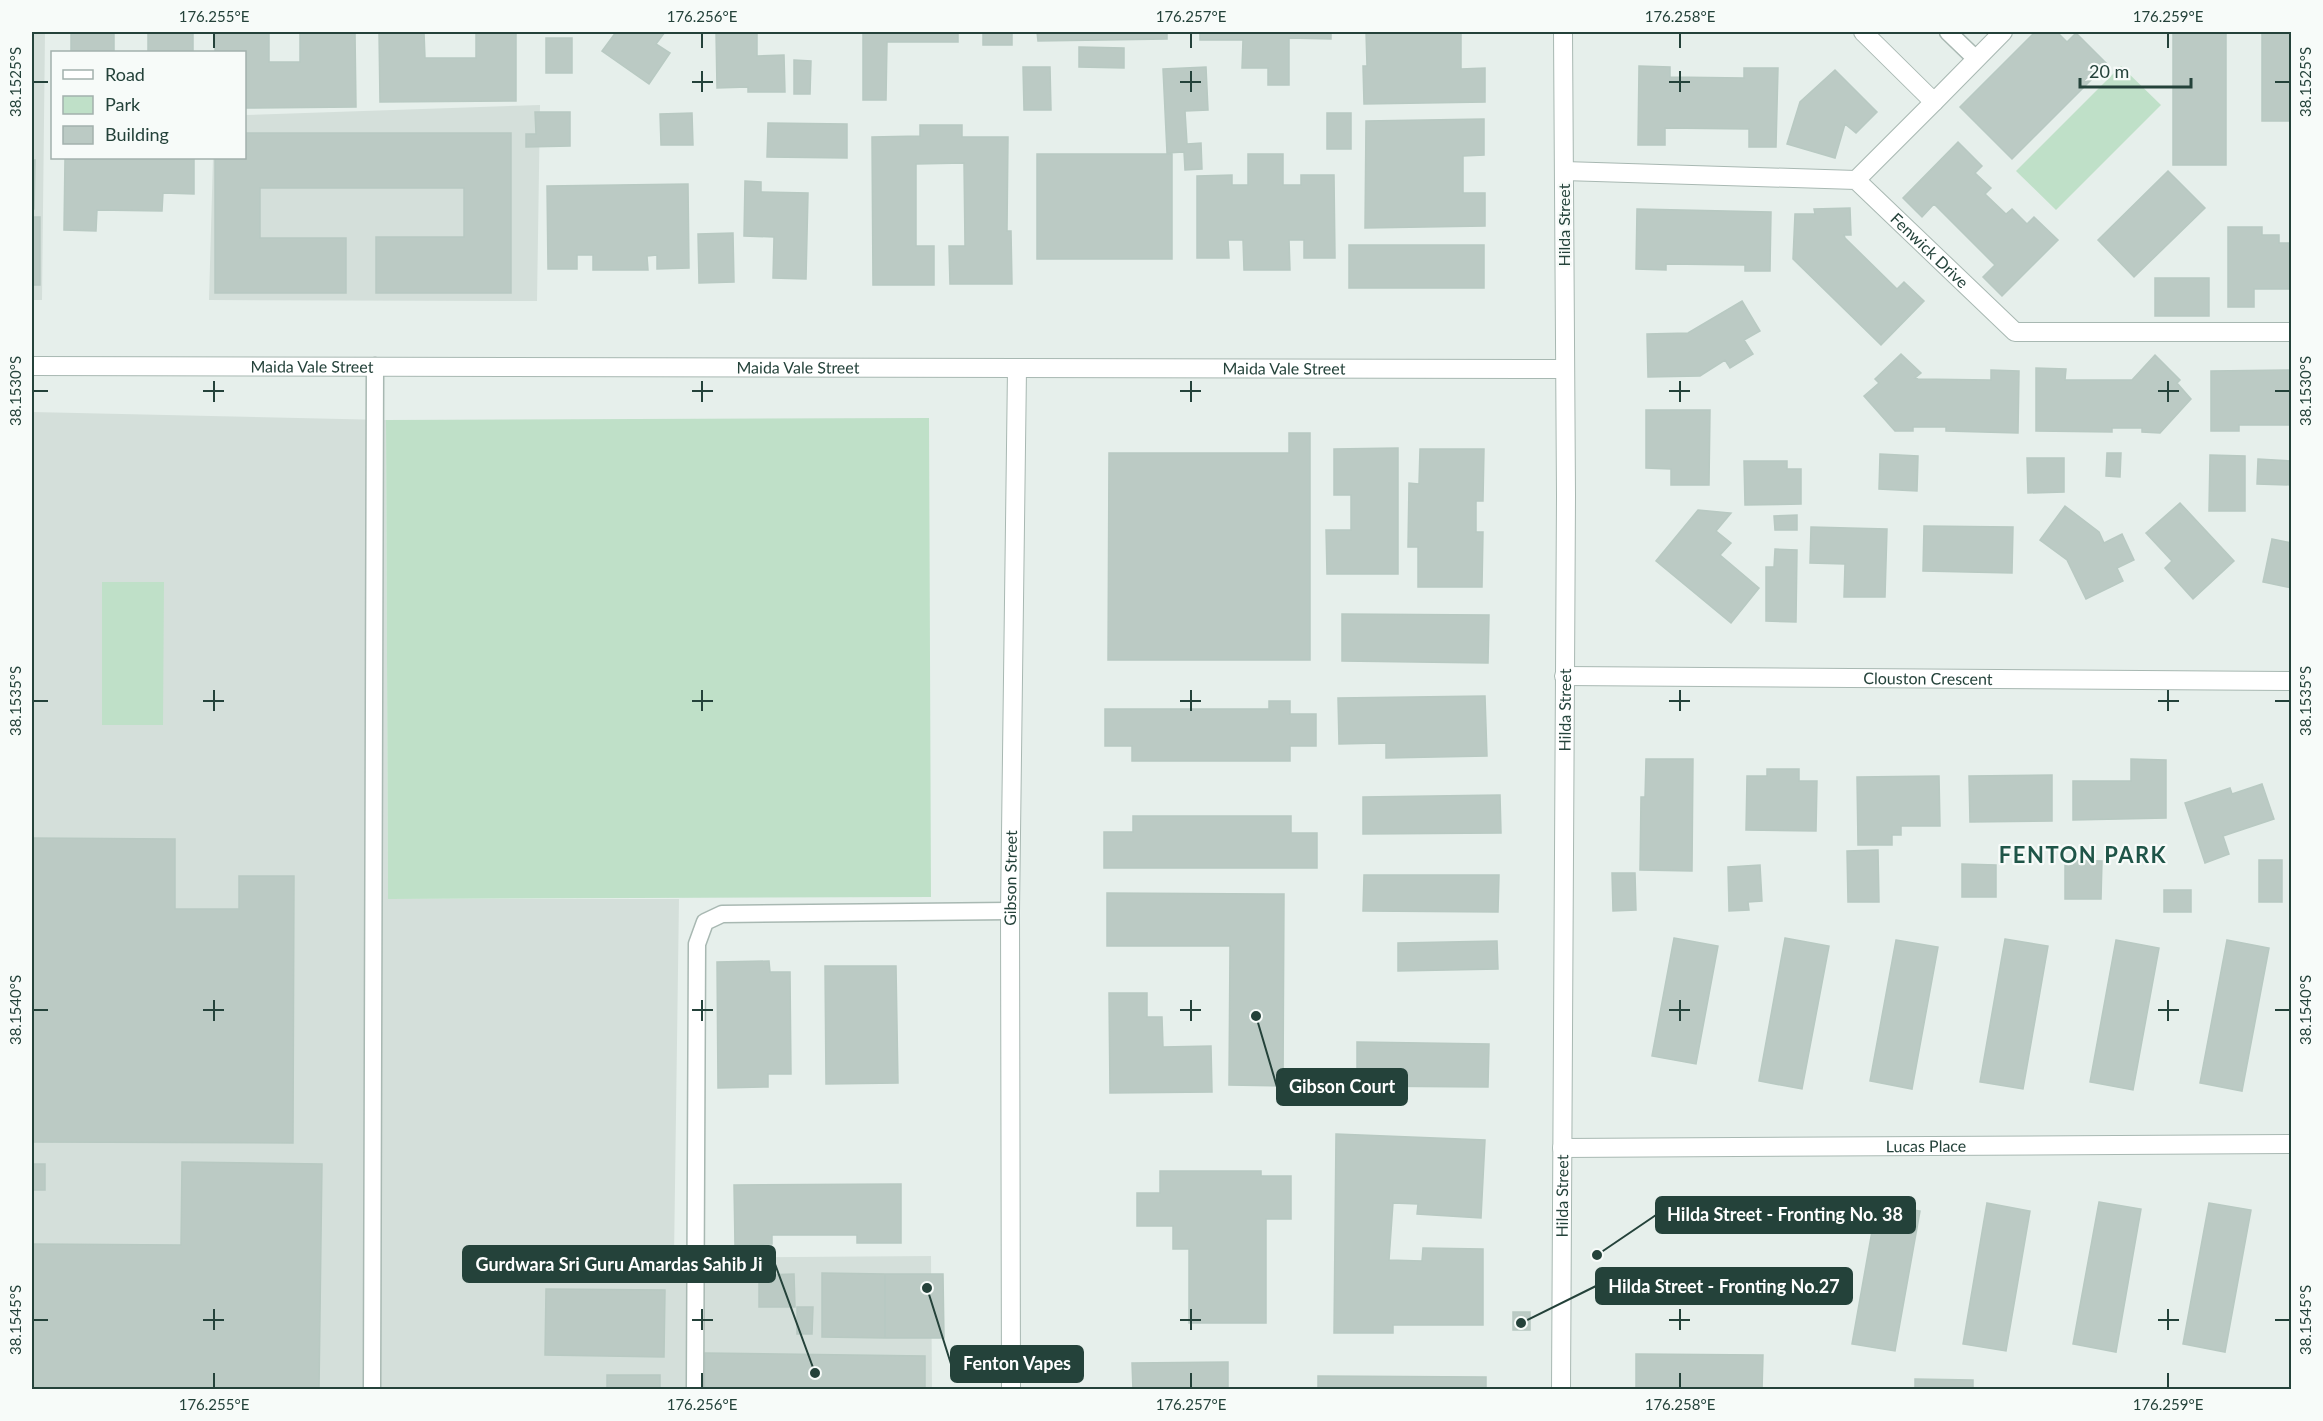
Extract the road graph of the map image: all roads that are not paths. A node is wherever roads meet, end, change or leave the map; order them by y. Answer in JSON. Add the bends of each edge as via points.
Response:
{"nodes":[{"id":1,"x":1563,"y":32,"type":"edge"},
{"id":2,"x":1863,"y":32,"type":"edge"},
{"id":3,"x":1948,"y":32,"type":"edge"},
{"id":4,"x":2003,"y":32,"type":"edge"},
{"id":5,"x":1976,"y":59,"type":"junction"},
{"id":6,"x":1934,"y":102,"type":"junction"},
{"id":7,"x":1564,"y":171,"type":"junction"},
{"id":8,"x":1856,"y":180,"type":"junction"},
{"id":9,"x":2292,"y":332,"type":"edge"},
{"id":10,"x":32,"y":366,"type":"edge"},
{"id":11,"x":375,"y":366,"type":"junction"},
{"id":12,"x":1017,"y":369,"type":"junction"},
{"id":13,"x":1564,"y":369,"type":"junction"},
{"id":14,"x":1564,"y":676,"type":"junction"},
{"id":15,"x":2292,"y":681,"type":"edge"},
{"id":16,"x":1010,"y":911,"type":"junction"},
{"id":17,"x":2292,"y":1144,"type":"edge"},
{"id":18,"x":1562,"y":1148,"type":"junction"},
{"id":19,"x":372,"y":1389,"type":"edge"},
{"id":20,"x":695,"y":1389,"type":"edge"},
{"id":21,"x":1011,"y":1389,"type":"edge"},
{"id":22,"x":1561,"y":1389,"type":"edge"}],
"edges":[{"from":1,"to":7,"type":"street","name":"Hilda Street"},
{"from":2,"to":6,"type":"street"},
{"from":3,"to":5,"type":"lane"},
{"from":4,"to":5,"type":"street"},
{"from":5,"to":6,"type":"street"},
{"from":6,"to":8,"type":"street"},
{"from":7,"to":8,"type":"street"},
{"from":7,"to":13,"type":"street","name":"Hilda Street"},
{"from":8,"to":9,"type":"street","name":"Fenwick Drive","via":[[2015,332]]},
{"from":10,"to":11,"type":"street","name":"Maida Vale Street"},
{"from":11,"to":12,"type":"street","name":"Maida Vale Street"},
{"from":11,"to":19,"type":"lane"},
{"from":12,"to":13,"type":"street","name":"Maida Vale Street"},
{"from":12,"to":16,"type":"street","name":"Gibson Street"},
{"from":13,"to":14,"type":"street","name":"Hilda Street"},
{"from":14,"to":15,"type":"street","name":"Clouston Crescent"},
{"from":14,"to":18,"type":"street","name":"Hilda Street"},
{"from":16,"to":20,"type":"lane","via":[[722,914],[705,922],[697,944]]},
{"from":16,"to":21,"type":"street","name":"Gibson Street"},
{"from":17,"to":18,"type":"street","name":"Lucas Place"},
{"from":18,"to":22,"type":"street","name":"Hilda Street"}]}
